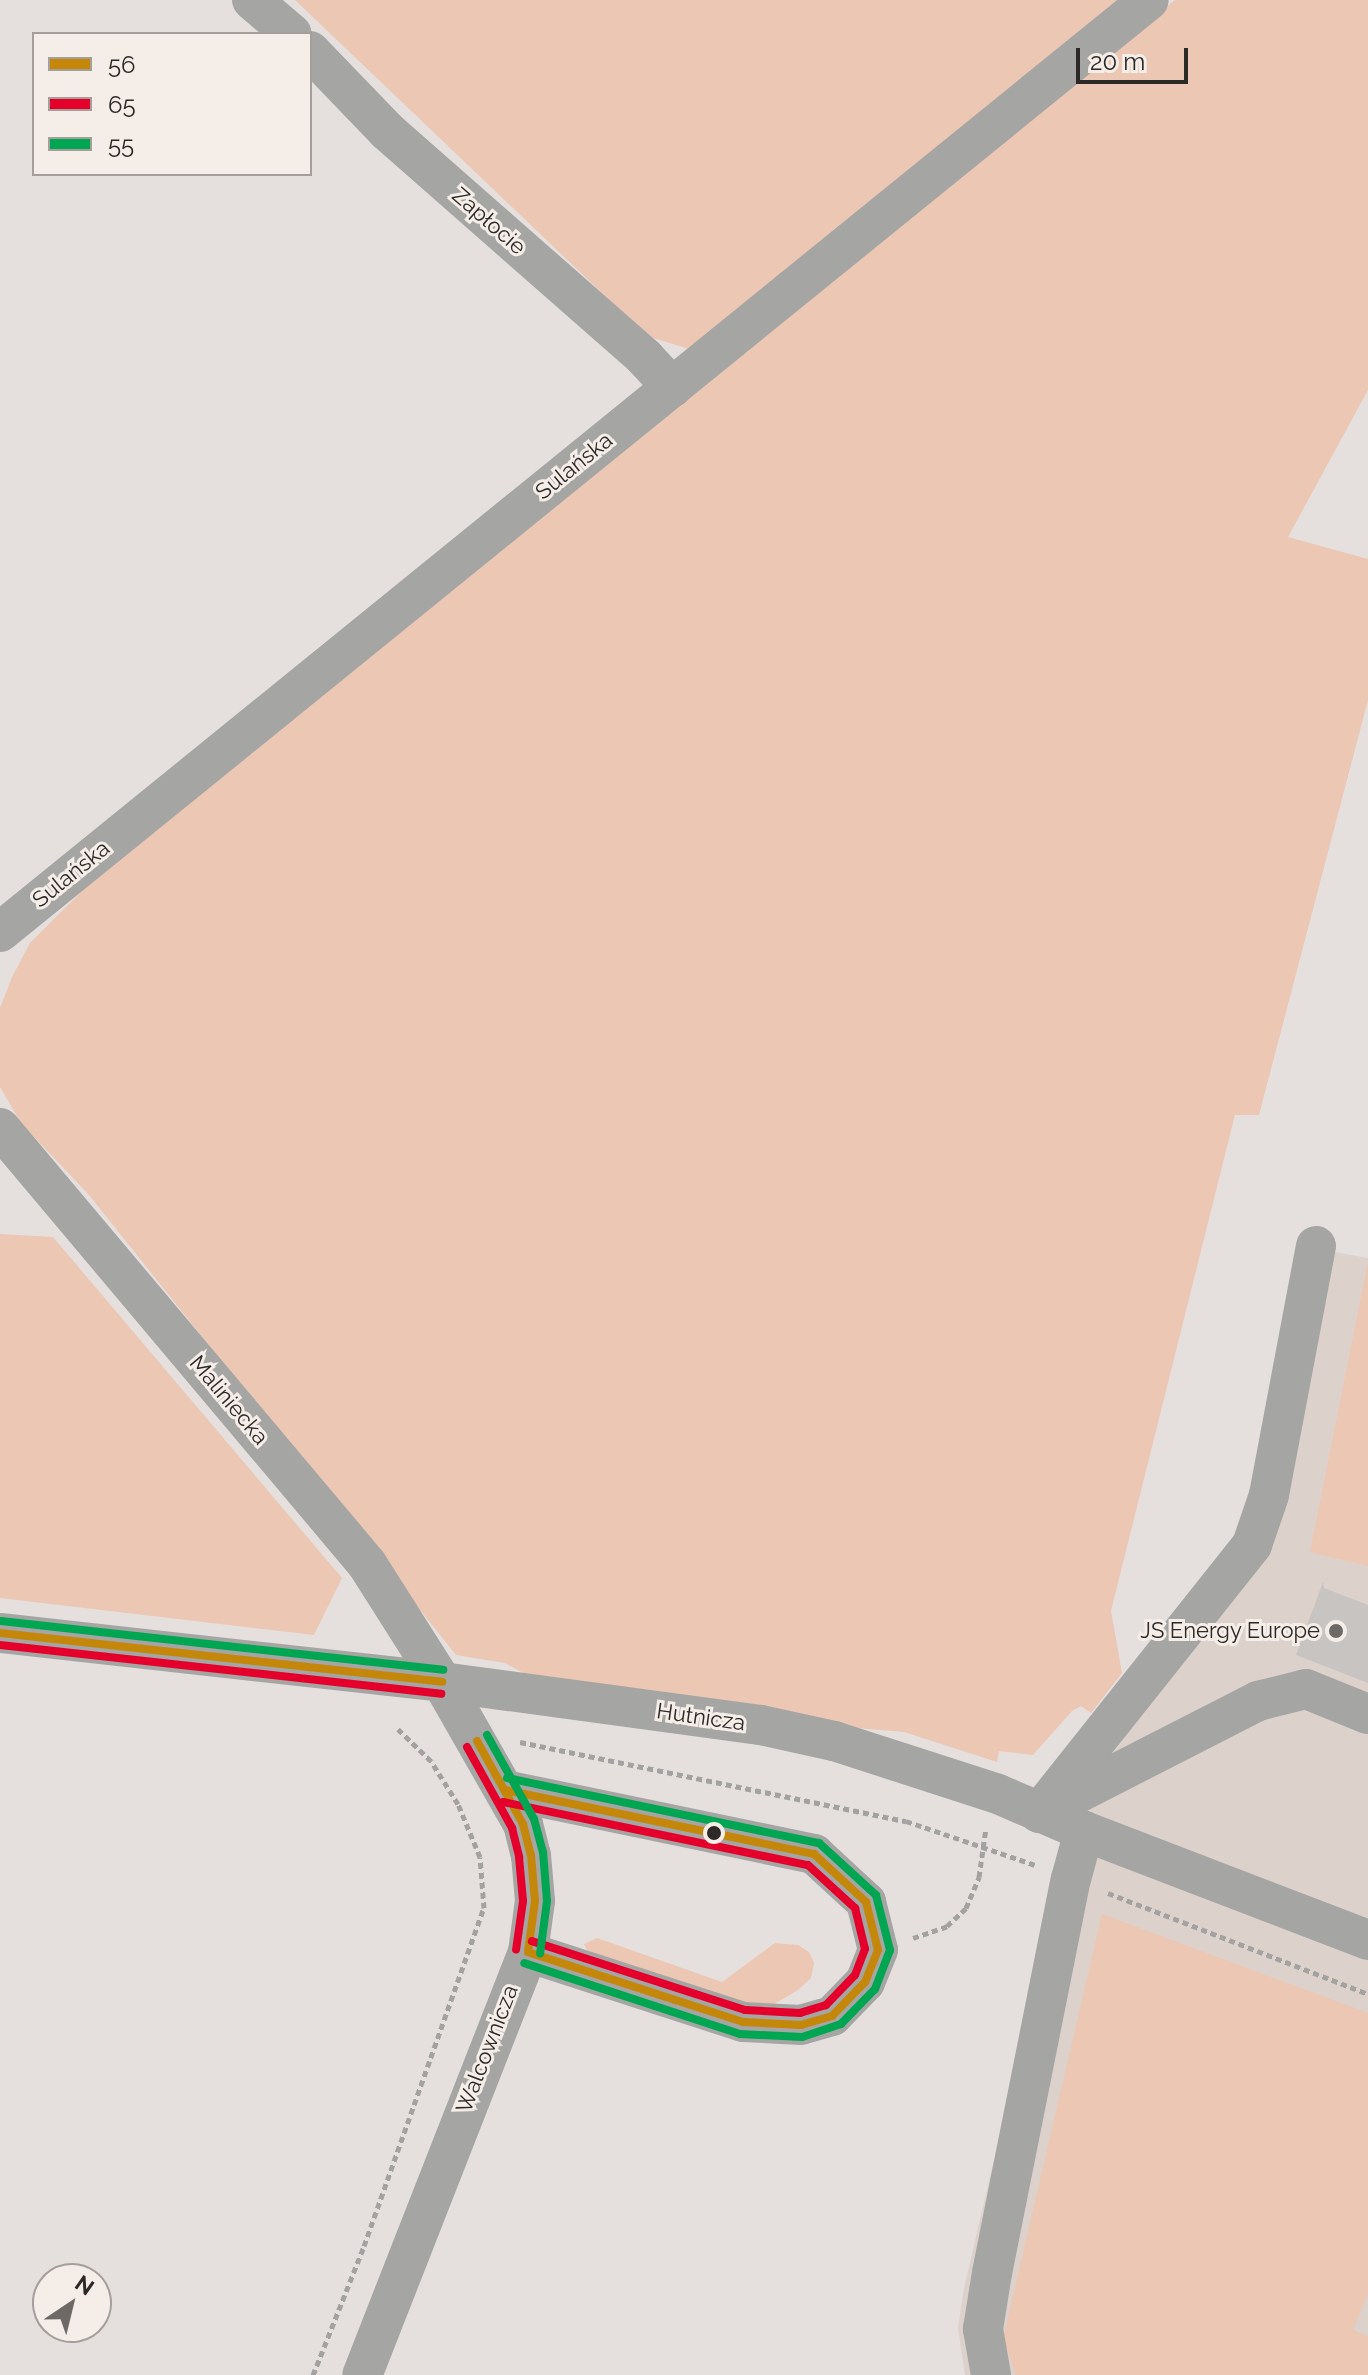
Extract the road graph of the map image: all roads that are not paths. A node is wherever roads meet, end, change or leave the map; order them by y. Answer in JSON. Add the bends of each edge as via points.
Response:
{"nodes":[{"id":1,"x":252,"y":0,"type":"edge"},
{"id":2,"x":1149,"y":0,"type":"edge"},
{"id":3,"x":290,"y":32,"type":"edge"},
{"id":4,"x":312,"y":53,"type":"edge"},
{"id":5,"x":672,"y":387,"type":"junction"},
{"id":6,"x":0,"y":932,"type":"edge"},
{"id":7,"x":0,"y":1128,"type":"edge"},
{"id":8,"x":1316,"y":1246,"type":"dead end"},
{"id":9,"x":0,"y":1633,"type":"edge"},
{"id":10,"x":442,"y":1682,"type":"junction"},
{"id":11,"x":1368,"y":1714,"type":"edge"},
{"id":12,"x":505,"y":1790,"type":"junction"},
{"id":13,"x":1039,"y":1813,"type":"junction"},
{"id":14,"x":1084,"y":1831,"type":"junction"},
{"id":15,"x":1368,"y":1940,"type":"edge"},
{"id":16,"x":528,"y":1952,"type":"junction"},
{"id":17,"x":362,"y":2375,"type":"edge"},
{"id":18,"x":991,"y":2375,"type":"edge"}],
"edges":[{"from":1,"to":3,"type":"street"},
{"from":2,"to":5,"type":"street","name":"Sulańska"},
{"from":4,"to":5,"type":"street","name":"Zapłocie","via":[[387,131]]},
{"from":5,"to":6,"type":"street","name":"Sulańska"},
{"from":7,"to":10,"type":"street","name":"Maliniecka","via":[[367,1564]]},
{"from":8,"to":13,"type":"street","via":[[1269,1495],[1252,1545]]},
{"from":9,"to":10,"type":"street","name":"Hutnicza"},
{"from":10,"to":12,"type":"street","name":"Walcownicza"},
{"from":10,"to":13,"type":"street","name":"Hutnicza","via":[[761,1725],[834,1741],[998,1794]]},
{"from":11,"to":13,"type":"street","via":[[1306,1689],[1258,1701]]},
{"from":12,"to":16,"type":"street","name":"Walcownicza","via":[[523,1824],[531,1855],[535,1901]]},
{"from":12,"to":16,"type":"street","via":[[814,1854],[866,1902],[878,1950],[865,1982],[832,2016],[801,2025],[743,2022]]},
{"from":13,"to":14,"type":"street","name":"Hutnicza"},
{"from":14,"to":15,"type":"street","name":"Hutnicza"},
{"from":14,"to":18,"type":"street","via":[[992,2273],[983,2329]]},
{"from":16,"to":17,"type":"street","name":"Walcownicza"}]}
